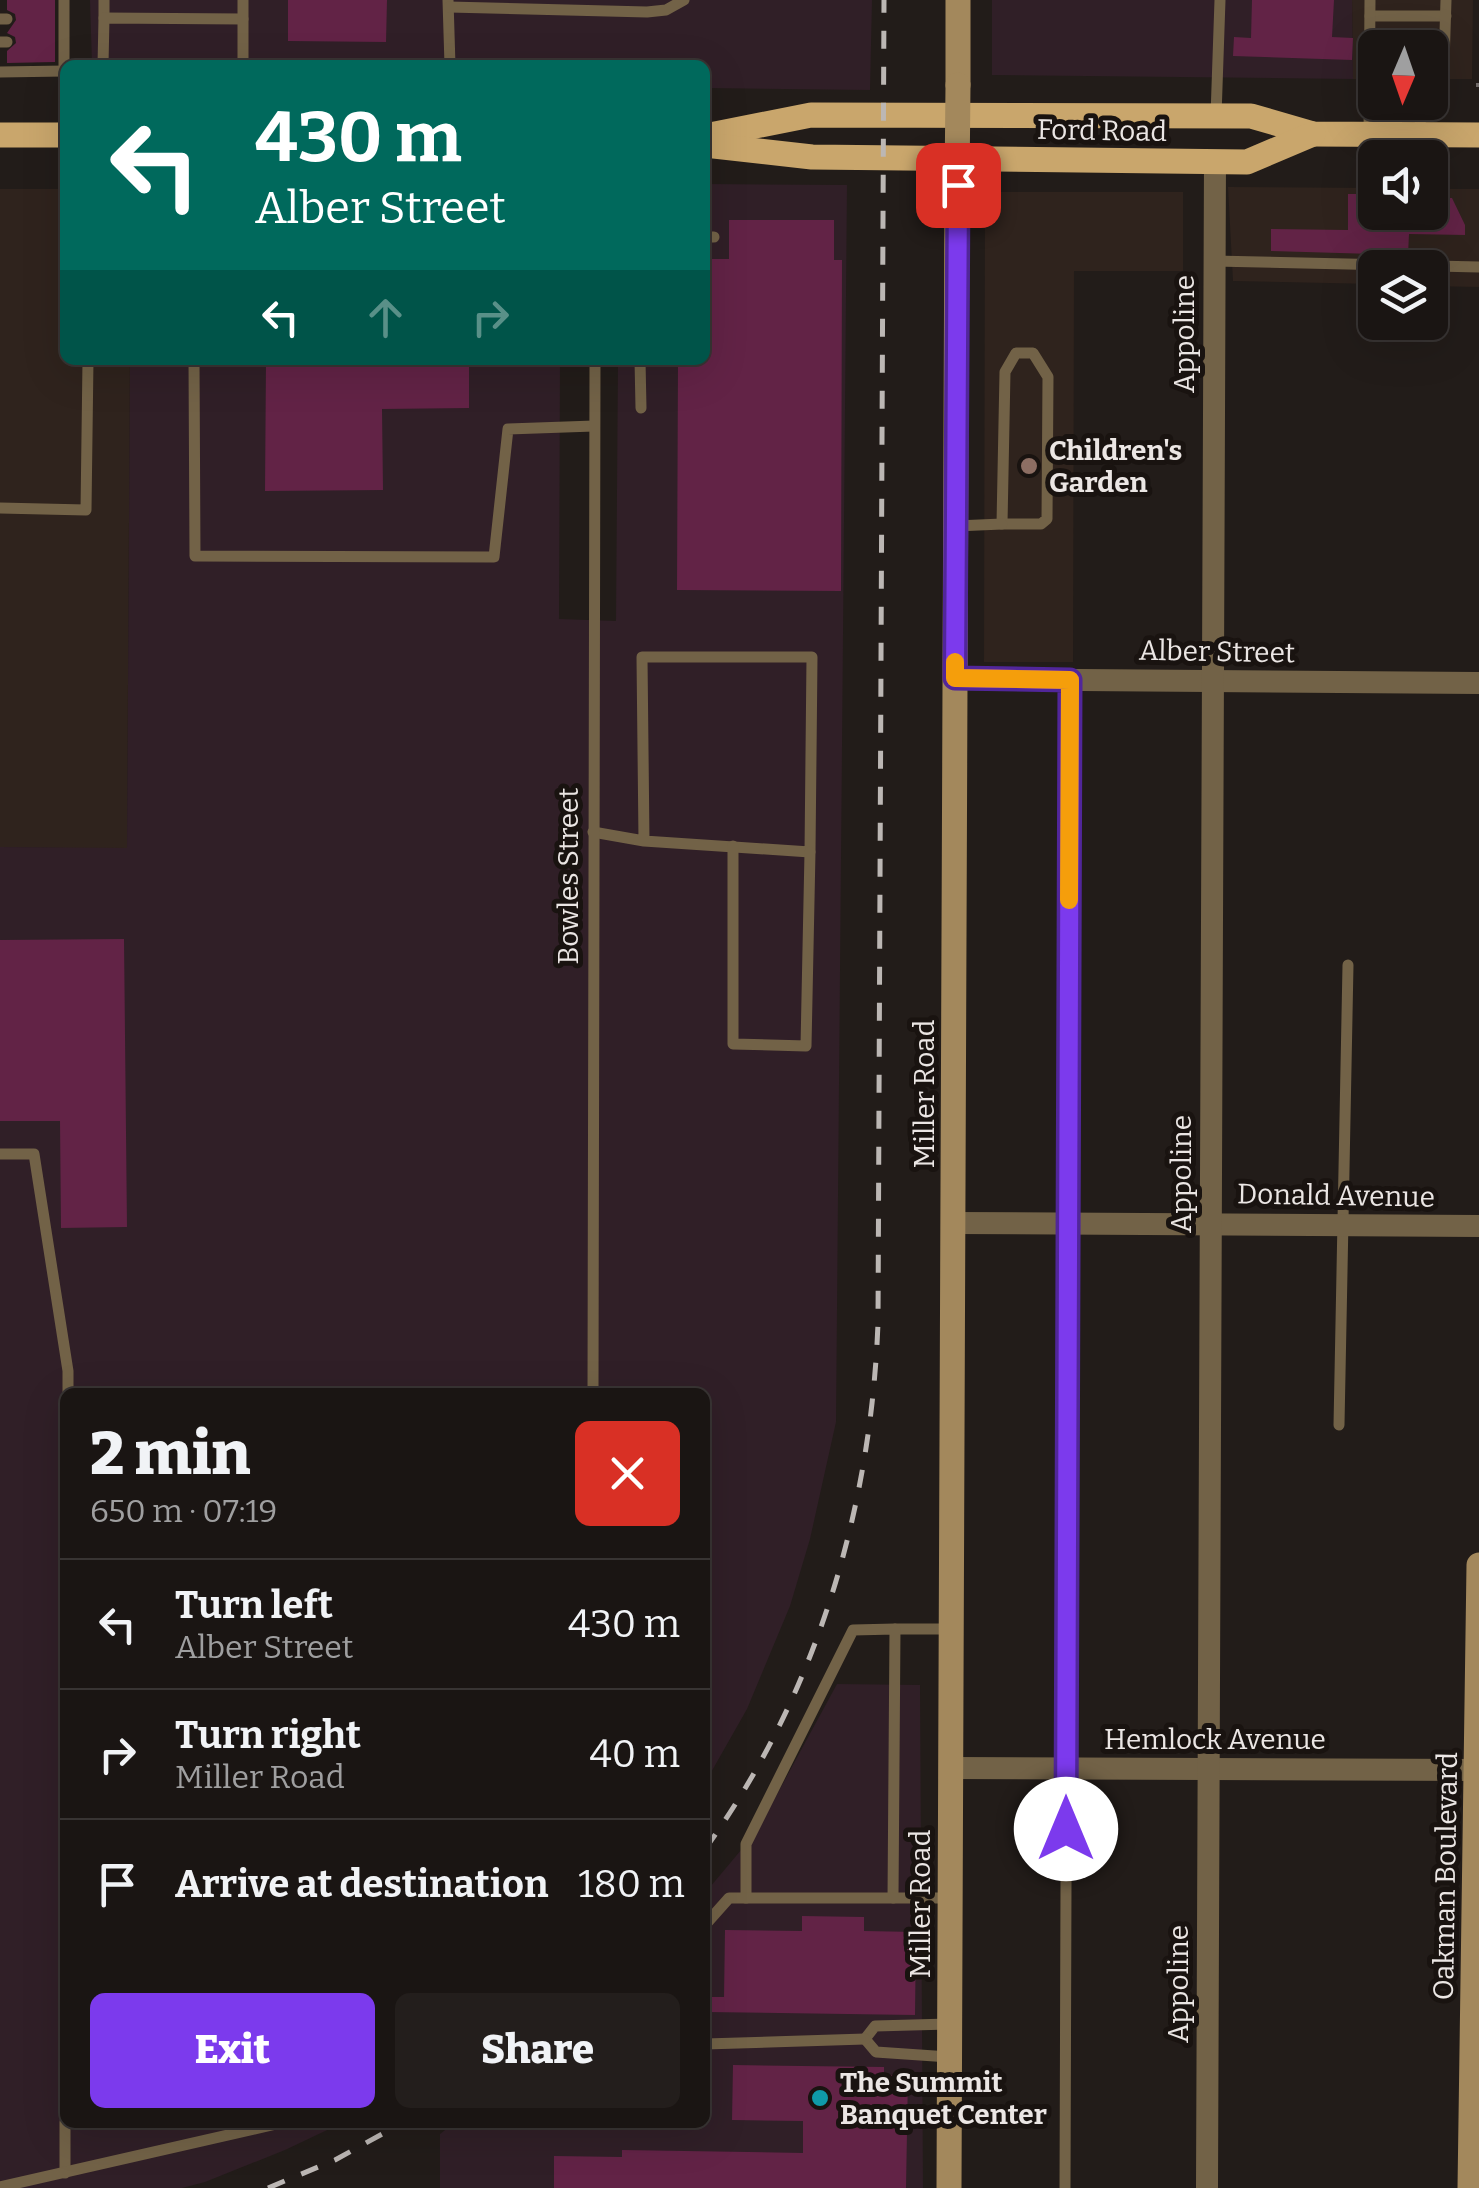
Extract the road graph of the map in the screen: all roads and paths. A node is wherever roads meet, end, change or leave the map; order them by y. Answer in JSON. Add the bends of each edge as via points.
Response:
{"nodes":[{"id":1,"x":64,"y":0,"type":"edge"},
{"id":2,"x":104,"y":0,"type":"edge"},
{"id":3,"x":244,"y":0,"type":"edge"},
{"id":4,"x":684,"y":0,"type":"edge"},
{"id":5,"x":958,"y":0,"type":"edge"},
{"id":6,"x":1220,"y":0,"type":"edge"},
{"id":7,"x":1370,"y":0,"type":"edge"},
{"id":8,"x":1446,"y":0,"type":"edge"},
{"id":9,"x":448,"y":4,"type":"edge"},
{"id":10,"x":1370,"y":16,"type":"junction"},
{"id":11,"x":1446,"y":16,"type":"junction"},
{"id":12,"x":104,"y":18,"type":"junction"},
{"id":13,"x":244,"y":19,"type":"junction"},
{"id":14,"x":1371,"y":30,"type":"edge"},
{"id":15,"x":1445,"y":30,"type":"edge"},
{"id":16,"x":62,"y":60,"type":"edge"},
{"id":17,"x":104,"y":60,"type":"edge"},
{"id":18,"x":243,"y":60,"type":"edge"},
{"id":19,"x":450,"y":60,"type":"edge"},
{"id":20,"x":60,"y":71,"type":"edge"},
{"id":21,"x":0,"y":72,"type":"edge"},
{"id":22,"x":1216,"y":116,"type":"junction"},
{"id":23,"x":1370,"y":120,"type":"edge"},
{"id":24,"x":1420,"y":120,"type":"edge"},
{"id":25,"x":1313,"y":134,"type":"junction"},
{"id":26,"x":1369,"y":134,"type":"junction"},
{"id":27,"x":0,"y":135,"type":"edge"},
{"id":28,"x":60,"y":135,"type":"edge"},
{"id":29,"x":710,"y":135,"type":"edge"},
{"id":30,"x":1420,"y":135,"type":"junction"},
{"id":31,"x":1479,"y":135,"type":"edge"},
{"id":32,"x":710,"y":146,"type":"edge"},
{"id":33,"x":1215,"y":161,"type":"junction"},
{"id":34,"x":1214,"y":261,"type":"junction"},
{"id":35,"x":1479,"y":267,"type":"edge"},
{"id":36,"x":88,"y":365,"type":"edge"},
{"id":37,"x":194,"y":365,"type":"edge"},
{"id":38,"x":595,"y":365,"type":"edge"},
{"id":39,"x":640,"y":365,"type":"edge"},
{"id":40,"x":641,"y":408,"type":"dead end"},
{"id":41,"x":594,"y":426,"type":"junction"},
{"id":42,"x":0,"y":508,"type":"edge"},
{"id":43,"x":1002,"y":524,"type":"junction"},
{"id":44,"x":956,"y":526,"type":"junction"},
{"id":45,"x":955,"y":678,"type":"junction"},
{"id":46,"x":1070,"y":680,"type":"junction"},
{"id":47,"x":1213,"y":681,"type":"junction"},
{"id":48,"x":1479,"y":683,"type":"edge"},
{"id":49,"x":593,"y":832,"type":"junction"},
{"id":50,"x":644,"y":841,"type":"junction"},
{"id":51,"x":734,"y":846,"type":"junction"},
{"id":52,"x":810,"y":852,"type":"junction"},
{"id":53,"x":1348,"y":965,"type":"dead end"},
{"id":54,"x":0,"y":1154,"type":"edge"},
{"id":55,"x":953,"y":1223,"type":"junction"},
{"id":56,"x":1068,"y":1223,"type":"junction"},
{"id":57,"x":1211,"y":1224,"type":"junction"},
{"id":58,"x":1341,"y":1224,"type":"junction"},
{"id":59,"x":1479,"y":1226,"type":"edge"},
{"id":60,"x":68,"y":1388,"type":"edge"},
{"id":61,"x":593,"y":1388,"type":"edge"},
{"id":62,"x":1339,"y":1425,"type":"dead end"},
{"id":63,"x":1479,"y":1564,"type":"edge"},
{"id":64,"x":951,"y":1628,"type":"junction"},
{"id":65,"x":895,"y":1629,"type":"junction"},
{"id":66,"x":951,"y":1768,"type":"junction"},
{"id":67,"x":1066,"y":1768,"type":"junction"},
{"id":68,"x":1209,"y":1769,"type":"junction"},
{"id":69,"x":1478,"y":1770,"type":"edge"},
{"id":70,"x":746,"y":1898,"type":"junction"},
{"id":71,"x":893,"y":1898,"type":"junction"},
{"id":72,"x":950,"y":1898,"type":"junction"},
{"id":73,"x":710,"y":1919,"type":"edge"},
{"id":74,"x":949,"y":2024,"type":"junction"},
{"id":75,"x":866,"y":2039,"type":"junction"},
{"id":76,"x":710,"y":2044,"type":"edge"},
{"id":77,"x":948,"y":2057,"type":"junction"},
{"id":78,"x":65,"y":2128,"type":"edge"},
{"id":79,"x":259,"y":2128,"type":"edge"},
{"id":80,"x":65,"y":2173,"type":"junction"},
{"id":81,"x":0,"y":2187,"type":"edge"},
{"id":82,"x":949,"y":2188,"type":"edge"},
{"id":83,"x":1065,"y":2188,"type":"edge"},
{"id":84,"x":1207,"y":2188,"type":"edge"},
{"id":85,"x":1470,"y":2188,"type":"edge"}],
"edges":[{"from":1,"to":16,"type":"lane"},
{"from":2,"to":12,"type":"lane"},
{"from":3,"to":13,"type":"lane"},
{"from":4,"to":9,"type":"lane","via":[[648,12]]},
{"from":5,"to":44,"type":"street","name":"Miller Road","bridge":true},
{"from":6,"to":22,"type":"lane"},
{"from":7,"to":10,"type":"lane"},
{"from":8,"to":11,"type":"lane"},
{"from":9,"to":19,"type":"lane"},
{"from":10,"to":11,"type":"lane"},
{"from":10,"to":14,"type":"lane"},
{"from":11,"to":15,"type":"lane"},
{"from":12,"to":13,"type":"lane"},
{"from":12,"to":17,"type":"lane"},
{"from":13,"to":18,"type":"lane"},
{"from":20,"to":21,"type":"lane"},
{"from":22,"to":25,"type":"main road","name":"Ford Road","via":[[1250,116]]},
{"from":22,"to":29,"type":"main road","name":"Ford Road","via":[[812,115]]},
{"from":23,"to":26,"type":"lane"},
{"from":24,"to":30,"type":"lane"},
{"from":25,"to":26,"type":"main road","name":"Ford Road"},
{"from":25,"to":33,"type":"main road","name":"Ford Road","via":[[1247,162]]},
{"from":26,"to":30,"type":"main road","name":"Ford Road"},
{"from":27,"to":28,"type":"main road"},
{"from":30,"to":31,"type":"main road","name":"Ford Road"},
{"from":32,"to":33,"type":"main road","name":"Ford Road","via":[[812,157]]},
{"from":33,"to":34,"type":"street","name":"Appoline"},
{"from":34,"to":35,"type":"lane"},
{"from":34,"to":47,"type":"street","name":"Appoline"},
{"from":36,"to":42,"type":"lane","via":[[86,510]]},
{"from":37,"to":41,"type":"lane","via":[[195,556],[494,557],[508,429]]},
{"from":38,"to":41,"type":"lane","name":"Bowles Street"},
{"from":39,"to":40,"type":"lane"},
{"from":41,"to":49,"type":"lane","name":"Bowles Street"},
{"from":43,"to":43,"type":"lane","via":[[1041,524],[1047,518],[1048,376],[1033,353],[1016,353],[1005,372]]},
{"from":43,"to":44,"type":"lane"},
{"from":44,"to":45,"type":"street","name":"Miller Road"},
{"from":45,"to":46,"type":"street","name":"Alber Street"},
{"from":45,"to":55,"type":"street","name":"Miller Road"},
{"from":46,"to":47,"type":"street","name":"Alber Street"},
{"from":46,"to":56,"type":"lane"},
{"from":47,"to":48,"type":"street","name":"Alber Street"},
{"from":47,"to":57,"type":"street","name":"Appoline"},
{"from":49,"to":50,"type":"lane"},
{"from":49,"to":61,"type":"lane","name":"Bowles Street"},
{"from":50,"to":51,"type":"lane"},
{"from":50,"to":52,"type":"lane","via":[[642,657],[812,658]]},
{"from":51,"to":52,"type":"lane"},
{"from":51,"to":52,"type":"lane","via":[[733,1044],[806,1046]]},
{"from":53,"to":58,"type":"lane"},
{"from":54,"to":60,"type":"lane","via":[[34,1154]]},
{"from":55,"to":56,"type":"street","name":"Donald Avenue"},
{"from":55,"to":64,"type":"street","name":"Miller Road"},
{"from":56,"to":57,"type":"street","name":"Donald Avenue"},
{"from":56,"to":67,"type":"lane"},
{"from":57,"to":58,"type":"street","name":"Donald Avenue"},
{"from":57,"to":68,"type":"street","name":"Appoline"},
{"from":58,"to":59,"type":"street","name":"Donald Avenue"},
{"from":58,"to":62,"type":"lane"},
{"from":63,"to":69,"type":"street","name":"Oakman Boulevard"},
{"from":64,"to":65,"type":"lane"},
{"from":64,"to":66,"type":"street","name":"Miller Road"},
{"from":65,"to":70,"type":"lane","via":[[853,1630],[746,1844]]},
{"from":65,"to":71,"type":"lane"},
{"from":66,"to":67,"type":"street","name":"Hemlock Avenue"},
{"from":66,"to":72,"type":"street","name":"Miller Road"},
{"from":67,"to":68,"type":"street","name":"Hemlock Avenue"},
{"from":67,"to":83,"type":"lane"},
{"from":68,"to":69,"type":"street","name":"Hemlock Avenue"},
{"from":68,"to":84,"type":"street","name":"Appoline"},
{"from":69,"to":85,"type":"street","name":"Oakman Boulevard"},
{"from":70,"to":71,"type":"lane"},
{"from":70,"to":73,"type":"lane","via":[[728,1898]]},
{"from":71,"to":72,"type":"lane"},
{"from":72,"to":74,"type":"street","name":"Miller Road"},
{"from":74,"to":75,"type":"lane","via":[[875,2026]]},
{"from":74,"to":77,"type":"street","name":"Miller Road"},
{"from":75,"to":76,"type":"lane"},
{"from":75,"to":77,"type":"lane","via":[[876,2052]]},
{"from":77,"to":82,"type":"street","name":"Miller Road"},
{"from":78,"to":80,"type":"lane"},
{"from":79,"to":80,"type":"lane"},
{"from":80,"to":81,"type":"lane"}]}
